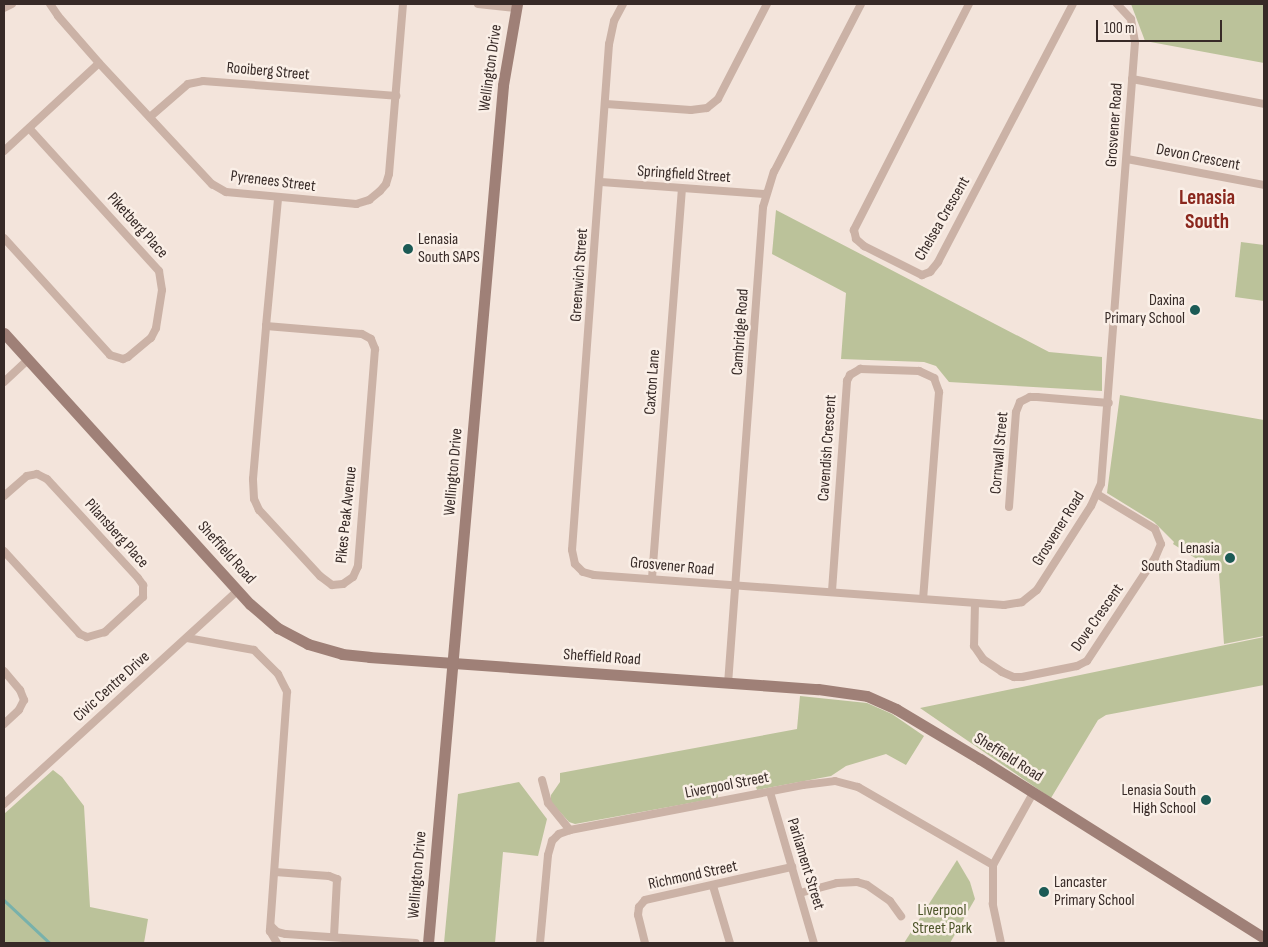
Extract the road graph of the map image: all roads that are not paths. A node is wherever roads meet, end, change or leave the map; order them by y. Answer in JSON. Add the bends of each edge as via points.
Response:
{"nodes":[{"id":1,"x":12,"y":4,"type":"edge"},
{"id":2,"x":50,"y":4,"type":"edge"},
{"id":3,"x":403,"y":4,"type":"edge"},
{"id":4,"x":478,"y":4,"type":"edge"},
{"id":5,"x":623,"y":4,"type":"edge"},
{"id":6,"x":767,"y":4,"type":"edge"},
{"id":7,"x":861,"y":4,"type":"edge"},
{"id":8,"x":970,"y":4,"type":"edge"},
{"id":9,"x":1073,"y":4,"type":"edge"},
{"id":10,"x":1117,"y":4,"type":"edge"},
{"id":11,"x":516,"y":6,"type":"edge"},
{"id":12,"x":4,"y":8,"type":"edge"},
{"id":13,"x":99,"y":63,"type":"junction"},
{"id":14,"x":1132,"y":80,"type":"junction"},
{"id":15,"x":396,"y":96,"type":"junction"},
{"id":16,"x":606,"y":104,"type":"junction"},
{"id":17,"x":1264,"y":104,"type":"edge"},
{"id":18,"x":150,"y":117,"type":"junction"},
{"id":19,"x":29,"y":128,"type":"junction"},
{"id":20,"x":4,"y":150,"type":"edge"},
{"id":21,"x":1127,"y":159,"type":"junction"},
{"id":22,"x":601,"y":182,"type":"junction"},
{"id":23,"x":1264,"y":185,"type":"edge"},
{"id":24,"x":682,"y":189,"type":"junction"},
{"id":25,"x":766,"y":194,"type":"junction"},
{"id":26,"x":278,"y":198,"type":"junction"},
{"id":27,"x":4,"y":238,"type":"edge"},
{"id":28,"x":266,"y":326,"type":"junction"},
{"id":29,"x":4,"y":333,"type":"edge"},
{"id":30,"x":28,"y":360,"type":"junction"},
{"id":31,"x":4,"y":382,"type":"edge"},
{"id":32,"x":1108,"y":403,"type":"junction"},
{"id":33,"x":1097,"y":494,"type":"junction"},
{"id":34,"x":4,"y":496,"type":"edge"},
{"id":35,"x":1009,"y":506,"type":"dead end"},
{"id":36,"x":572,"y":550,"type":"joint"},
{"id":37,"x":4,"y":551,"type":"edge"},
{"id":38,"x":652,"y":578,"type":"junction"},
{"id":39,"x":736,"y":586,"type":"junction"},
{"id":40,"x":238,"y":591,"type":"junction"},
{"id":41,"x":832,"y":591,"type":"junction"},
{"id":42,"x":923,"y":598,"type":"junction"},
{"id":43,"x":975,"y":603,"type":"junction"},
{"id":44,"x":187,"y":638,"type":"junction"},
{"id":45,"x":453,"y":663,"type":"junction"},
{"id":46,"x":4,"y":672,"type":"edge"},
{"id":47,"x":728,"y":684,"type":"junction"},
{"id":48,"x":4,"y":724,"type":"edge"},
{"id":49,"x":542,"y":780,"type":"dead end"},
{"id":50,"x":770,"y":792,"type":"junction"},
{"id":51,"x":1033,"y":793,"type":"junction"},
{"id":52,"x":4,"y":804,"type":"edge"},
{"id":53,"x":570,"y":830,"type":"junction"},
{"id":54,"x":993,"y":865,"type":"junction"},
{"id":55,"x":792,"y":867,"type":"junction"},
{"id":56,"x":275,"y":872,"type":"junction"},
{"id":57,"x":713,"y":886,"type":"junction"},
{"id":58,"x":800,"y":893,"type":"junction"},
{"id":59,"x":901,"y":916,"type":"dead end"},
{"id":60,"x":271,"y":926,"type":"junction"},
{"id":61,"x":1264,"y":938,"type":"edge"},
{"id":62,"x":339,"y":939,"type":"edge"},
{"id":63,"x":277,"y":943,"type":"edge"},
{"id":64,"x":416,"y":943,"type":"edge"},
{"id":65,"x":428,"y":943,"type":"edge"},
{"id":66,"x":540,"y":943,"type":"edge"},
{"id":67,"x":645,"y":943,"type":"edge"},
{"id":68,"x":730,"y":943,"type":"edge"},
{"id":69,"x":814,"y":943,"type":"edge"},
{"id":70,"x":1001,"y":943,"type":"edge"}],
"edges":[{"from":1,"to":12,"type":"street"},
{"from":2,"to":13,"type":"street","name":"Pyrenees Street"},
{"from":3,"to":15,"type":"street","name":"Pyrenees Street"},
{"from":4,"to":11,"type":"street"},
{"from":5,"to":16,"type":"street","name":"Greenwich Street","via":[[611,31]]},
{"from":6,"to":16,"type":"street","via":[[718,99],[707,108],[691,110]]},
{"from":7,"to":25,"type":"street","name":"Cambridge Road","via":[[774,172]]},
{"from":8,"to":9,"type":"street","name":"Chelsea Crescent","via":[[854,230],[856,239],[864,246],[922,275],[930,272],[938,262]]},
{"from":10,"to":14,"type":"street","name":"Grosvener Road","via":[[1129,15],[1134,28]]},
{"from":11,"to":45,"type":"street","name":"Wellington Drive","via":[[503,85]]},
{"from":13,"to":18,"type":"street","name":"Pyrenees Street"},
{"from":13,"to":19,"type":"street"},
{"from":14,"to":17,"type":"street"},
{"from":14,"to":21,"type":"street","name":"Grosvener Road"},
{"from":15,"to":18,"type":"street","name":"Rooiberg Street","via":[[203,81],[188,84]]},
{"from":15,"to":26,"type":"street","name":"Pyrenees Street","via":[[389,174],[380,191],[369,200],[356,204]]},
{"from":16,"to":22,"type":"street","name":"Greenwich Street"},
{"from":18,"to":26,"type":"street","name":"Pyrenees Street","via":[[212,184],[226,192]]},
{"from":19,"to":20,"type":"street"},
{"from":19,"to":27,"type":"street","name":"Piketberg Place","via":[[159,271],[162,290],[156,328],[151,338],[128,357],[122,359],[110,355]]},
{"from":21,"to":23,"type":"street","name":"Devon Crescent"},
{"from":21,"to":32,"type":"street","name":"Grosvener Road"},
{"from":22,"to":24,"type":"street","name":"Springfield Street"},
{"from":22,"to":36,"type":"street","name":"Greenwich Street"},
{"from":24,"to":25,"type":"street","name":"Springfield Street"},
{"from":24,"to":38,"type":"street","name":"Caxton Lane"},
{"from":25,"to":39,"type":"street","name":"Cambridge Road"},
{"from":26,"to":28,"type":"street","name":"Pikes Peak Avenue"},
{"from":28,"to":28,"type":"street","name":"Pikes Peak Avenue","via":[[254,499],[259,510],[320,576],[332,585],[343,584],[353,577],[358,566],[375,349],[371,339],[362,334]]},
{"from":29,"to":30,"type":"street","name":"Sheffield Road"},
{"from":30,"to":31,"type":"street"},
{"from":30,"to":40,"type":"street","name":"Sheffield Road"},
{"from":32,"to":33,"type":"street","name":"Grosvener Road","via":[[1103,473]]},
{"from":32,"to":35,"type":"street","name":"Cornwall Street","via":[[1037,397],[1020,402],[1016,412]]},
{"from":33,"to":43,"type":"street","name":"Grosvener Road","via":[[1038,590],[1014,604]]},
{"from":33,"to":43,"type":"street","name":"Dove Crescent","via":[[1155,529],[1161,544],[1087,661],[1022,677],[1002,672],[983,660],[974,646]]},
{"from":34,"to":37,"type":"street","name":"Pilansberg Place","via":[[27,476],[36,474],[48,479],[138,578],[143,585],[142,597],[105,632],[98,636],[85,636]]},
{"from":36,"to":38,"type":"street","name":"Grosvener Road","via":[[575,564],[583,572]]},
{"from":38,"to":39,"type":"street","name":"Grosvener Road"},
{"from":39,"to":41,"type":"street","name":"Grosvener Road"},
{"from":39,"to":47,"type":"street","name":"Cambridge Road"},
{"from":40,"to":44,"type":"street","name":"Civic Centre Drive"},
{"from":40,"to":45,"type":"street","name":"Sheffield Road","via":[[278,628],[308,644],[348,654]]},
{"from":41,"to":42,"type":"street","name":"Grosvener Road"},
{"from":41,"to":42,"type":"street","name":"Cavendish Crescent","via":[[847,381],[860,369],[919,371],[934,378],[939,392]]},
{"from":42,"to":43,"type":"street","name":"Grosvener Road"},
{"from":44,"to":52,"type":"street","name":"Civic Centre Drive"},
{"from":44,"to":56,"type":"street","via":[[254,650],[278,674],[285,686],[287,696]]},
{"from":45,"to":47,"type":"street","name":"Sheffield Road"},
{"from":45,"to":65,"type":"street","name":"Wellington Drive"},
{"from":46,"to":48,"type":"street","via":[[20,690],[24,700],[19,710]]},
{"from":47,"to":51,"type":"street","name":"Sheffield Road","via":[[818,689],[867,696],[896,709]]},
{"from":49,"to":53,"type":"street","via":[[548,803]]},
{"from":50,"to":53,"type":"street","name":"Liverpool Street"},
{"from":50,"to":54,"type":"street","name":"Liverpool Street","via":[[819,782],[848,784]]},
{"from":50,"to":55,"type":"street","name":"Parliament Street"},
{"from":51,"to":54,"type":"street"},
{"from":51,"to":61,"type":"street","name":"Sheffield Road"},
{"from":53,"to":66,"type":"street","name":"Liverpool Street","via":[[556,836],[548,855]]},
{"from":54,"to":70,"type":"street","via":[[992,904]]},
{"from":55,"to":57,"type":"street","name":"Richmond Street"},
{"from":55,"to":58,"type":"street","name":"Parliament Street"},
{"from":56,"to":60,"type":"street"},
{"from":56,"to":62,"type":"street","via":[[337,879]]},
{"from":57,"to":67,"type":"street","name":"Richmond Street","via":[[642,902],[638,915]]},
{"from":57,"to":68,"type":"street"},
{"from":58,"to":59,"type":"street","via":[[838,883],[857,882],[890,901]]},
{"from":58,"to":69,"type":"street","name":"Parliament Street"},
{"from":60,"to":62,"type":"street","via":[[286,934]]},
{"from":60,"to":63,"type":"street","via":[[271,935]]},
{"from":62,"to":64,"type":"street"}]}
